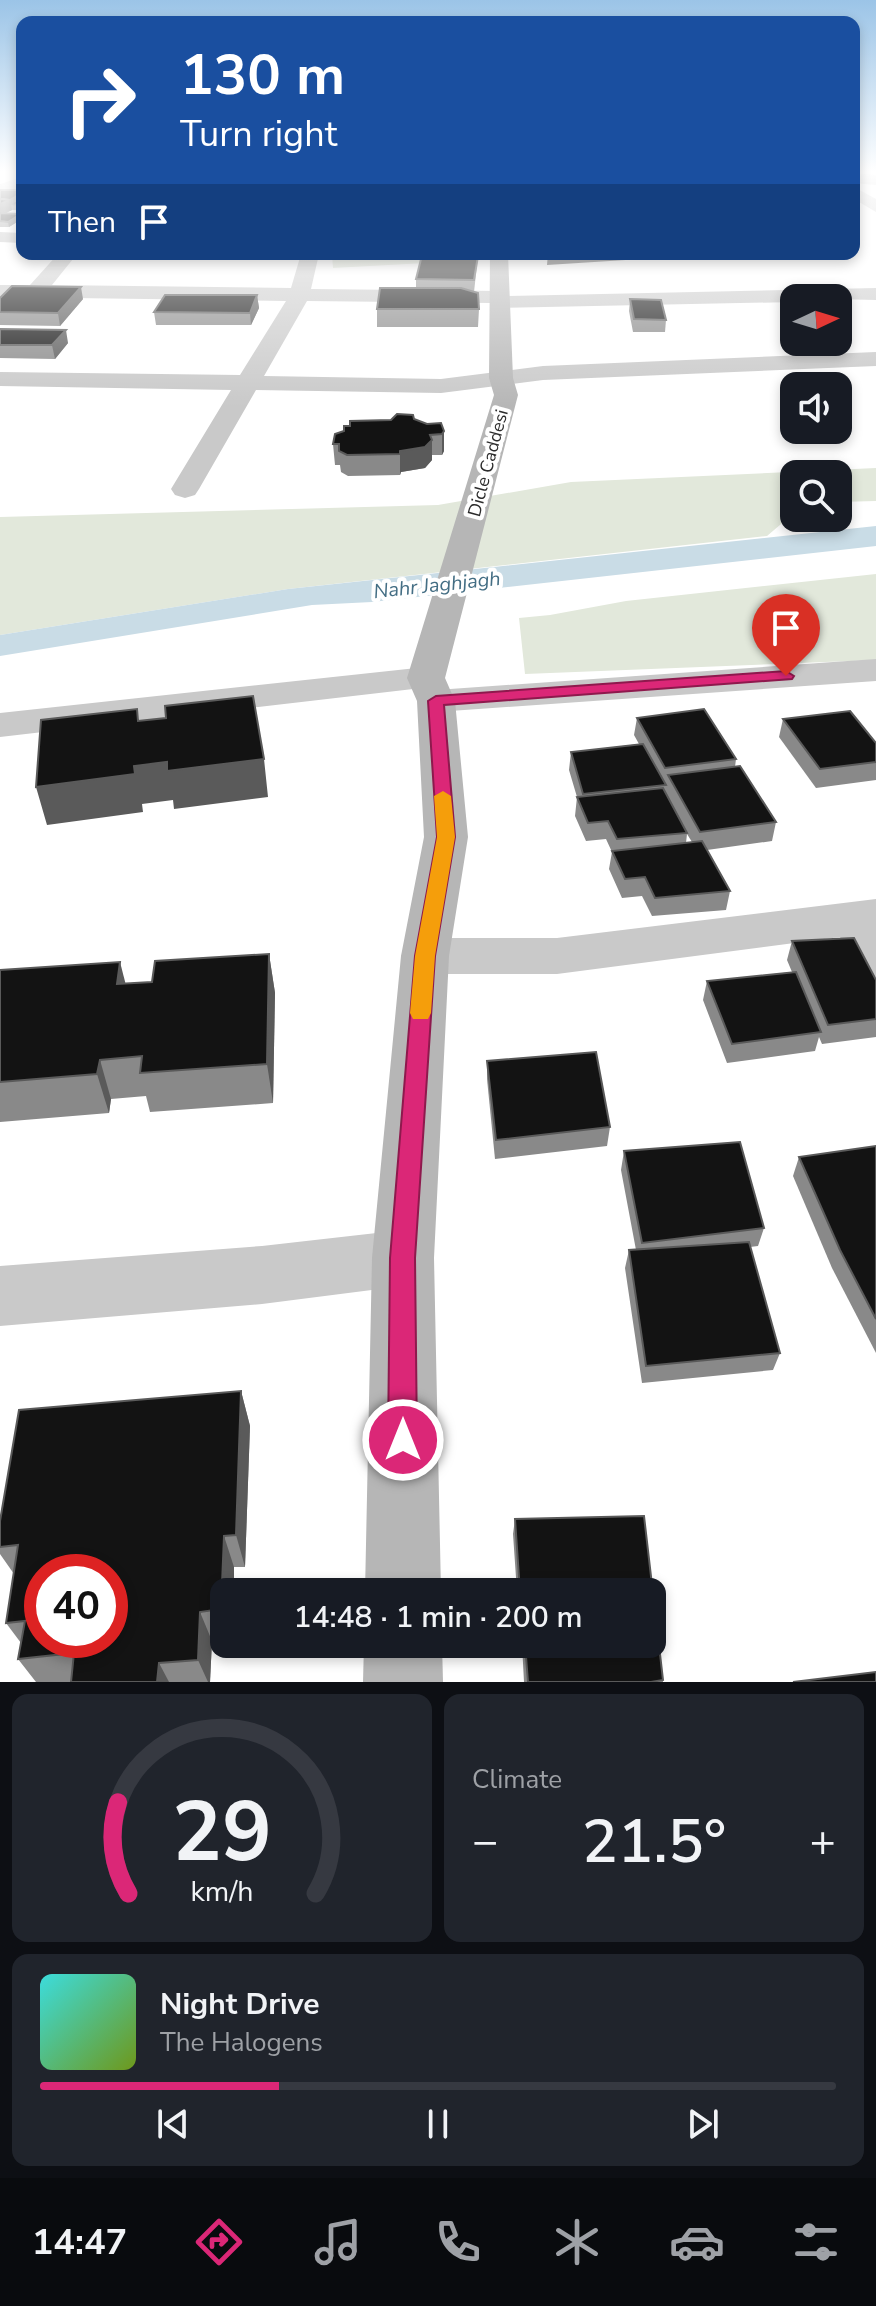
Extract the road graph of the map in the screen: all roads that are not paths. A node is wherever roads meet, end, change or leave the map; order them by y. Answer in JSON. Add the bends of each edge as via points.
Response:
{"nodes":[{"id":1,"x":63,"y":260,"type":"edge"},
{"id":2,"x":308,"y":260,"type":"edge"},
{"id":3,"x":499,"y":260,"type":"edge"},
{"id":4,"x":0,"y":291,"type":"edge"},
{"id":5,"x":36,"y":291,"type":"junction"},
{"id":6,"x":876,"y":294,"type":"edge"},
{"id":7,"x":299,"y":296,"type":"junction"},
{"id":8,"x":500,"y":299,"type":"junction"},
{"id":9,"x":852,"y":301,"type":"edge"},
{"id":10,"x":780,"y":305,"type":"edge"},
{"id":11,"x":873,"y":350,"type":"edge"},
{"id":12,"x":501,"y":378,"type":"junction"},
{"id":13,"x":0,"y":379,"type":"edge"},
{"id":14,"x":249,"y":384,"type":"junction"},
{"id":15,"x":185,"y":489,"type":"dead end"},
{"id":16,"x":876,"y":670,"type":"edge"},
{"id":17,"x":432,"y":674,"type":"junction"},
{"id":18,"x":0,"y":725,"type":"edge"},
{"id":19,"x":865,"y":917,"type":"edge"},
{"id":20,"x":425,"y":956,"type":"junction"},
{"id":21,"x":876,"y":959,"type":"edge"},
{"id":22,"x":403,"y":1258,"type":"junction"},
{"id":23,"x":0,"y":1296,"type":"edge"},
{"id":24,"x":403,"y":1578,"type":"edge"},
{"id":25,"x":403,"y":1658,"type":"edge"},
{"id":26,"x":403,"y":1682,"type":"edge"}],
"edges":[{"from":1,"to":5,"type":"street"},
{"from":2,"to":7,"type":"street"},
{"from":3,"to":8,"type":"street","name":"Dicle Caddesi"},
{"from":4,"to":5,"type":"street"},
{"from":5,"to":7,"type":"street"},
{"from":6,"to":9,"type":"street"},
{"from":7,"to":8,"type":"street"},
{"from":7,"to":14,"type":"street"},
{"from":8,"to":10,"type":"street"},
{"from":8,"to":12,"type":"street","name":"Dicle Caddesi"},
{"from":11,"to":12,"type":"street"},
{"from":12,"to":14,"type":"street","via":[[441,386]]},
{"from":12,"to":17,"type":"street","name":"Dicle Caddesi","via":[[506,395]]},
{"from":13,"to":14,"type":"street"},
{"from":14,"to":15,"type":"street"},
{"from":16,"to":17,"type":"street"},
{"from":17,"to":18,"type":"street"},
{"from":17,"to":20,"type":"street","via":[[446,837]]},
{"from":19,"to":20,"type":"street","via":[[557,956]]},
{"from":19,"to":21,"type":"street"},
{"from":20,"to":22,"type":"street"},
{"from":22,"to":23,"type":"street"},
{"from":22,"to":24,"type":"street"},
{"from":25,"to":26,"type":"street"}]}
